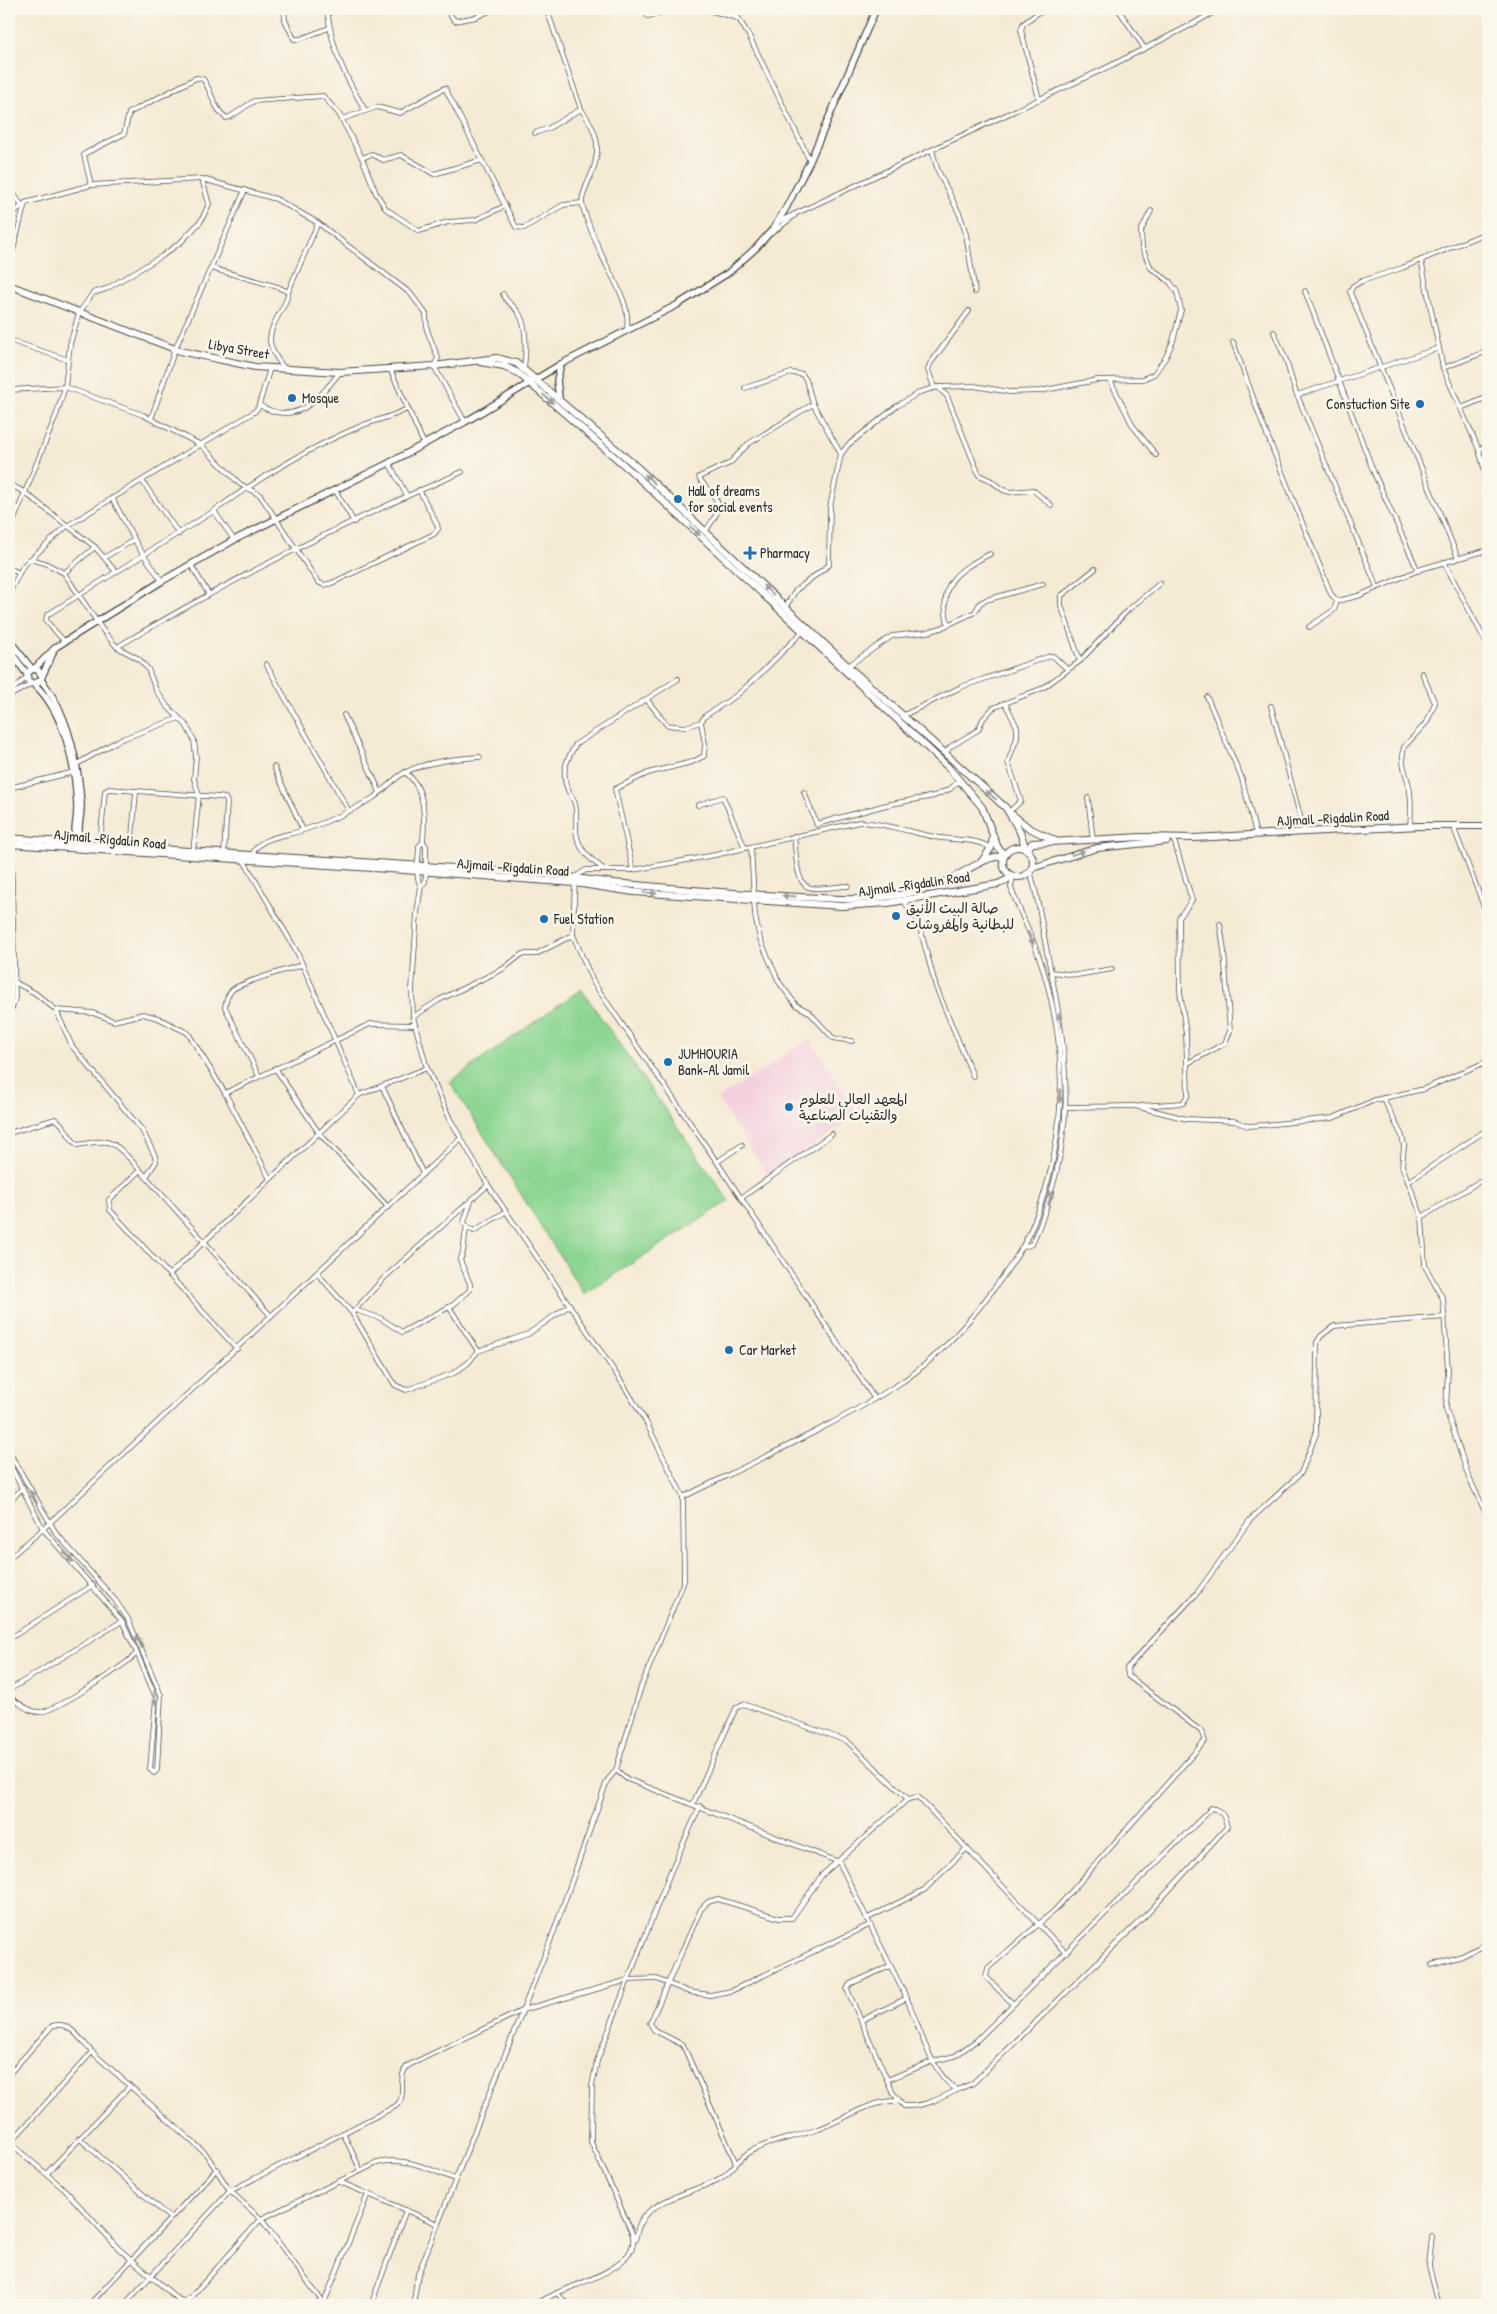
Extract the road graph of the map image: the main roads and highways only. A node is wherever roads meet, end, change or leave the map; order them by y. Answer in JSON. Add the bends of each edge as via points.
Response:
{"nodes":[{"id":1,"x":9,"y":286,"type":"edge"},
{"id":2,"x":476,"y":361,"type":"junction"},
{"id":3,"x":950,"y":764,"type":"junction"},
{"id":4,"x":1007,"y":810,"type":"junction"},
{"id":5,"x":1488,"y":826,"type":"edge"},
{"id":6,"x":992,"y":830,"type":"junction"},
{"id":7,"x":1176,"y":839,"type":"junction"},
{"id":8,"x":9,"y":840,"type":"edge"},
{"id":9,"x":1057,"y":841,"type":"junction"},
{"id":10,"x":75,"y":846,"type":"junction"},
{"id":11,"x":1026,"y":849,"type":"junction"},
{"id":12,"x":1005,"y":856,"type":"junction"},
{"id":13,"x":977,"y":866,"type":"junction"},
{"id":14,"x":418,"y":868,"type":"junction"},
{"id":15,"x":1031,"y":870,"type":"junction"},
{"id":16,"x":1012,"y":875,"type":"junction"},
{"id":17,"x":755,"y":897,"type":"junction"}],
"edges":[{"from":1,"to":2,"type":"main road","name":"Libya Street","via":[[175,349],[255,367],[340,372]]},
{"from":2,"to":3,"type":"main road","one_way":true,"via":[[512,369],[529,383],[632,472]]},
{"from":3,"to":2,"type":"main road","name":"Libya Street","one_way":true,"via":[[945,755],[706,531],[537,378],[507,359]]},
{"from":4,"to":3,"type":"main road","one_way":true},
{"from":3,"to":6,"type":"main road","via":[[982,808]]},
{"from":4,"to":9,"type":"main road","via":[[1029,828]]},
{"from":4,"to":11,"type":"main road"},
{"from":5,"to":7,"type":"main road","name":"AJjmail -Rigdalin Road","via":[[1304,831]]},
{"from":6,"to":12,"type":"main road","via":[[998,848]]},
{"from":6,"to":13,"type":"main road","via":[[991,848]]},
{"from":7,"to":9,"type":"main road"},
{"from":15,"to":7,"type":"main road","one_way":true,"via":[[1097,848]]},
{"from":8,"to":10,"type":"main road","name":"AJjmail -Rigdalin Road"},
{"from":9,"to":11,"type":"main road","via":[[1035,842]]},
{"from":10,"to":14,"type":"main road","name":"AJjmail -Rigdalin Road","via":[[244,861]]},
{"from":10,"to":14,"type":"main road","name":"AJjmail -Rigdalin Road","via":[[100,845]]},
{"from":11,"to":12,"type":"main road","via":[[1014,848]]},
{"from":11,"to":15,"type":"main road","via":[[1032,856]]},
{"from":12,"to":13,"type":"main road","name":"AJjmail -Rigdalin Road","via":[[995,856]]},
{"from":12,"to":16,"type":"main road","via":[[1004,867]]},
{"from":13,"to":17,"type":"main road","name":"AJjmail -Rigdalin Road","one_way":true,"via":[[926,889],[886,896],[844,899]]},
{"from":14,"to":17,"type":"main road","name":"AJjmail -Rigdalin Road","via":[[575,880],[634,892]]},
{"from":15,"to":16,"type":"main road","via":[[1022,876]]},
{"from":16,"to":17,"type":"main road","name":"AJjmail -Rigdalin Road","via":[[1001,884],[842,906]]}]}
